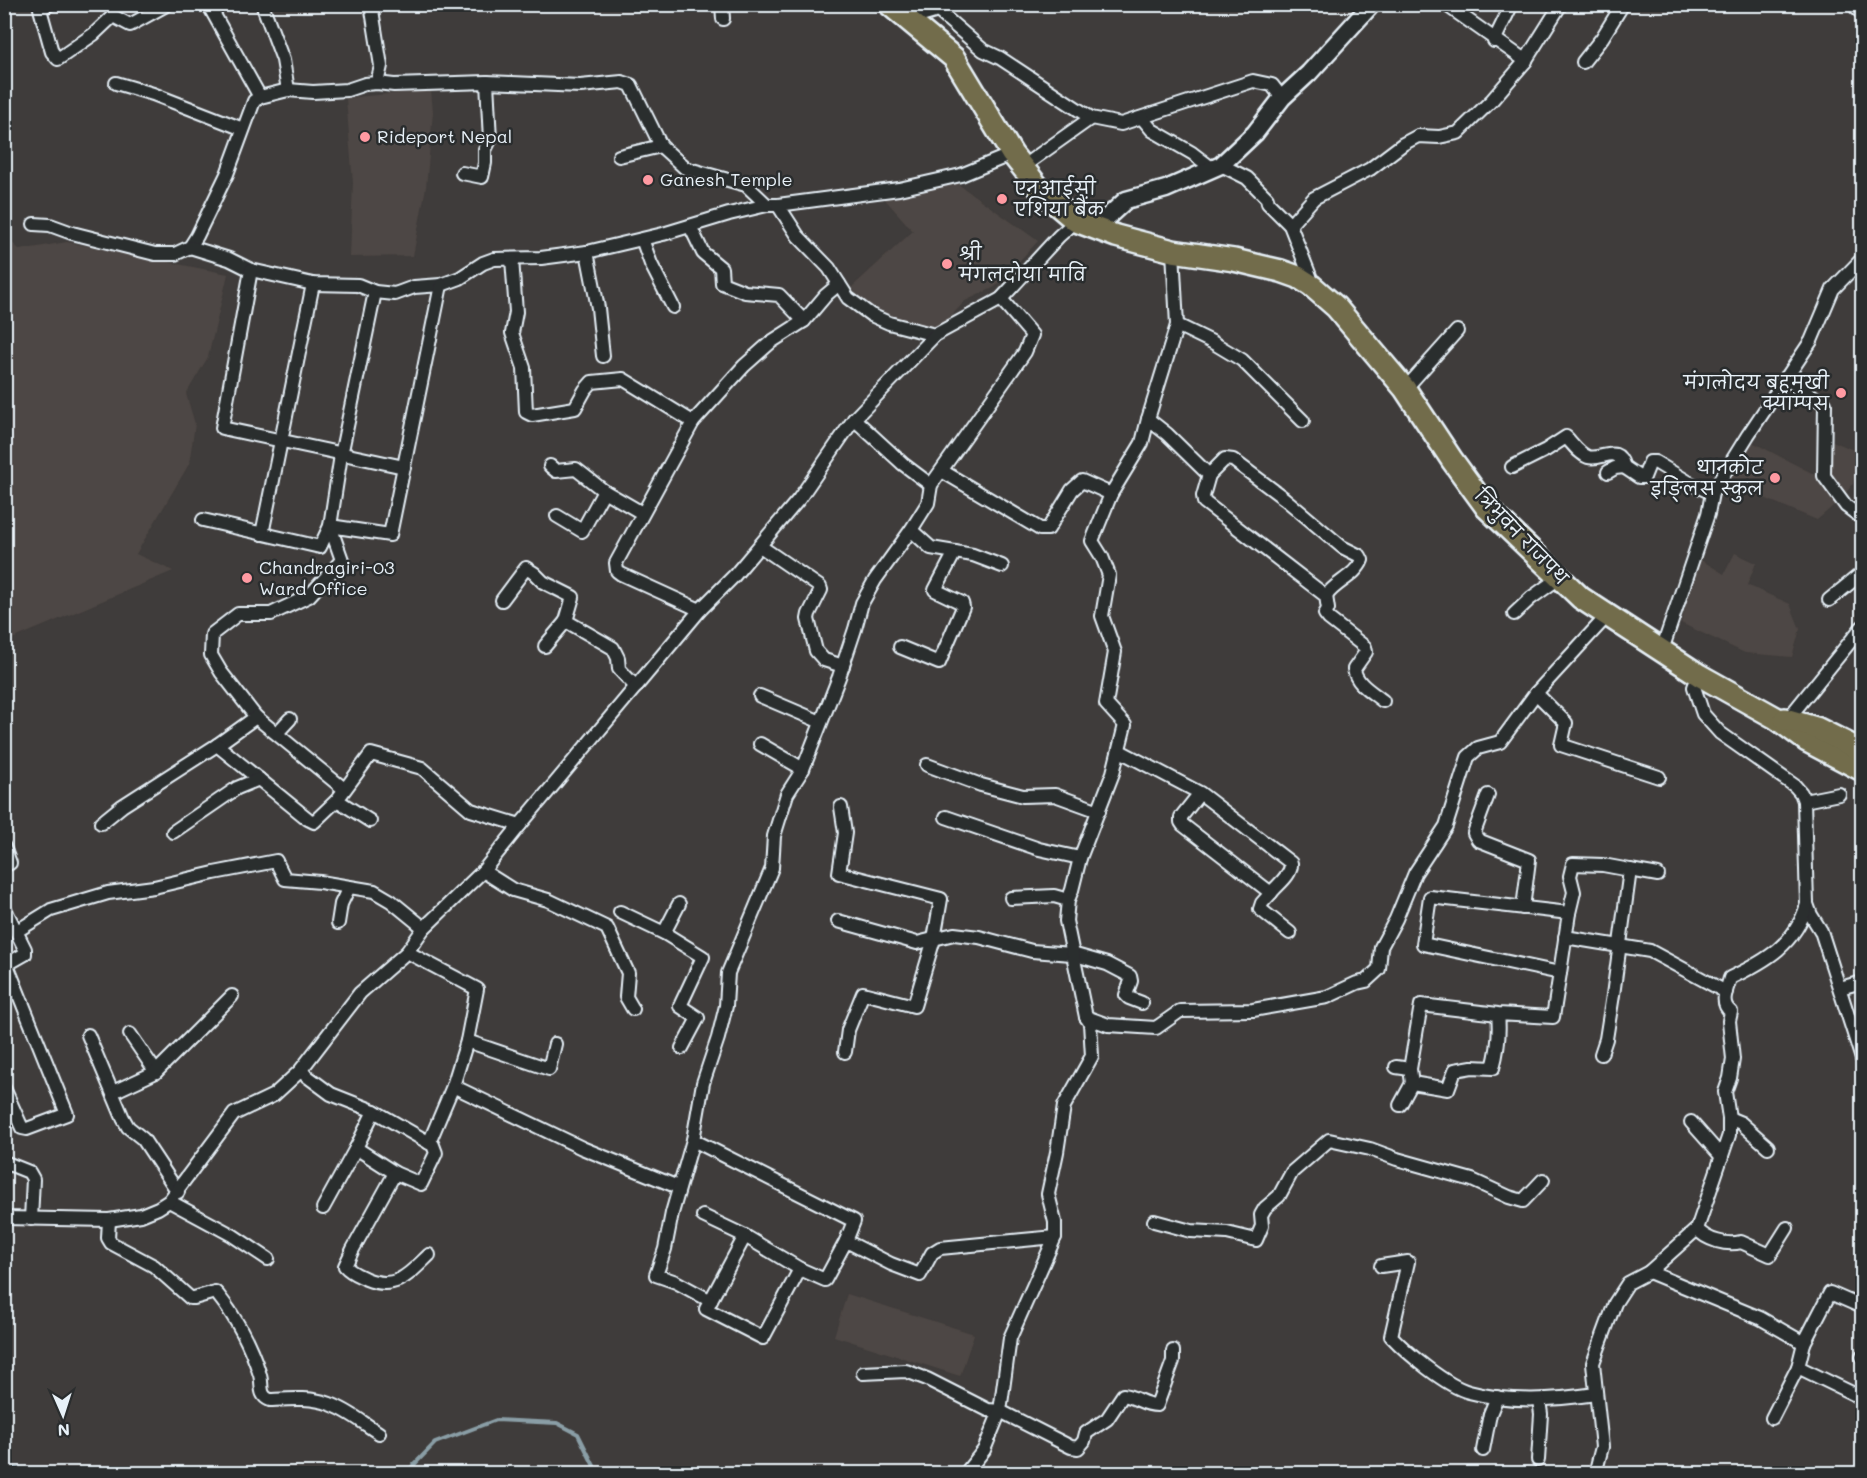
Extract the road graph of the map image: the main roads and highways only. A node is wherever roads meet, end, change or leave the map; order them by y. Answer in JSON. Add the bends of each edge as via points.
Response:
{"nodes":[{"id":1,"x":889,"y":4,"type":"edge"},
{"id":2,"x":1782,"y":719,"type":"junction"},
{"id":3,"x":1863,"y":751,"type":"edge"},
{"id":4,"x":1863,"y":770,"type":"edge"}],
"edges":[{"from":1,"to":2,"type":"highway","name":"त्रिभुवन राजपथ","via":[[954,58],[1017,160],[1043,193],[1076,221],[1173,251],[1258,265],[1312,286],[1336,307],[1405,389],[1487,508],[1559,578],[1581,598],[1699,675]]},
{"from":2,"to":3,"type":"highway","name":"त्रिभुवन राजपथ","via":[[1816,728]]},
{"from":2,"to":4,"type":"highway","name":"त्रिभुवन राजपथ","via":[[1807,741]]}]}
